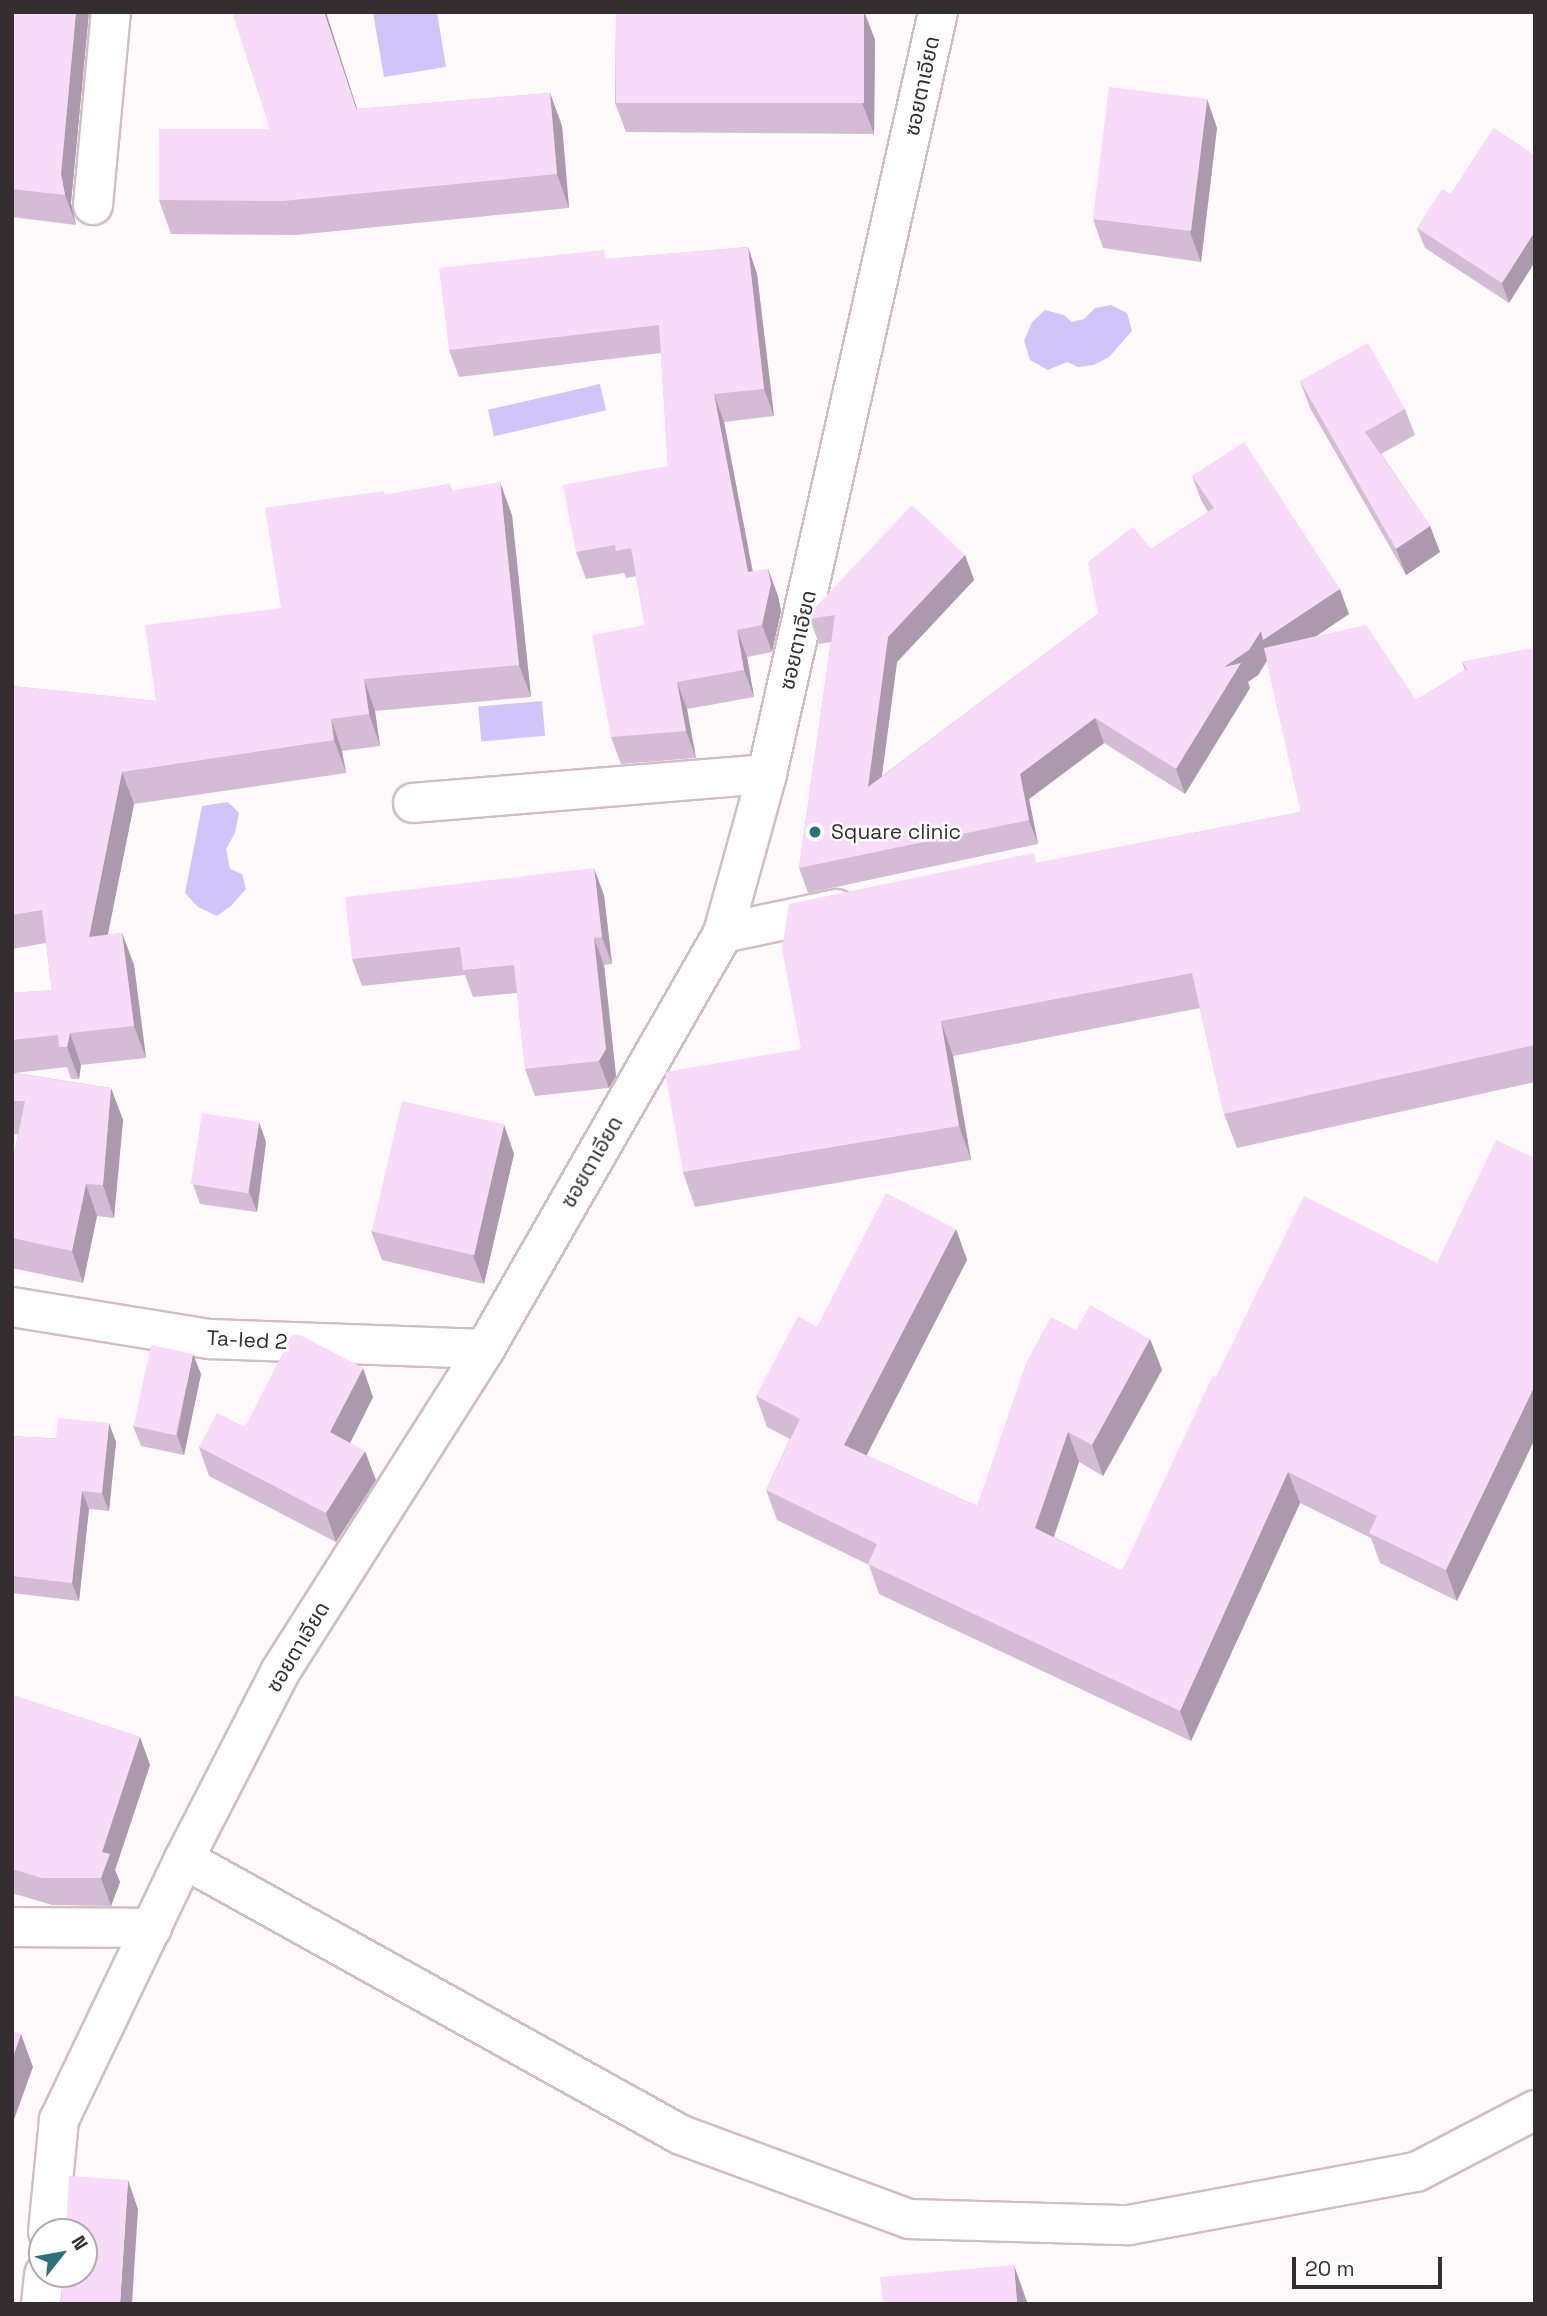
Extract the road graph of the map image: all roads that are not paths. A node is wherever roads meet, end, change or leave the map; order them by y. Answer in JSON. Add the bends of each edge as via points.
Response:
{"nodes":[{"id":1,"x":111,"y":12,"type":"edge"},
{"id":2,"x":938,"y":12,"type":"edge"},
{"id":3,"x":93,"y":205,"type":"dead end"},
{"id":4,"x":767,"y":774,"type":"junction"},
{"id":5,"x":413,"y":803,"type":"dead end"},
{"id":6,"x":873,"y":902,"type":"edge"},
{"id":7,"x":723,"y":933,"type":"junction"},
{"id":8,"x":12,"y":1307,"type":"edge"},
{"id":9,"x":485,"y":1349,"type":"junction"},
{"id":10,"x":184,"y":1859,"type":"junction"},
{"id":11,"x":12,"y":1927,"type":"edge"},
{"id":12,"x":152,"y":1928,"type":"junction"},
{"id":13,"x":1535,"y":2110,"type":"edge"},
{"id":14,"x":49,"y":2218,"type":"edge"}],
"edges":[{"from":1,"to":3,"type":"street"},
{"from":2,"to":4,"type":"street","name":"ซอยตาเอียด"},
{"from":4,"to":5,"type":"street"},
{"from":4,"to":7,"type":"street","name":"ซอยตาเอียด"},
{"from":6,"to":7,"type":"street"},
{"from":7,"to":9,"type":"street","name":"ซอยตาเอียด"},
{"from":8,"to":9,"type":"street","name":"Ta-Ied 2","via":[[210,1339]]},
{"from":9,"to":10,"type":"street","name":"ซอยตาเอียด","via":[[280,1672]]},
{"from":10,"to":12,"type":"street","name":"ซอยตาเอียด"},
{"from":10,"to":13,"type":"street","via":[[681,2135],[909,2219],[1129,2225],[1416,2172]]},
{"from":11,"to":12,"type":"street"},
{"from":12,"to":14,"type":"street","name":"ซอยตาเอียด","via":[[59,2120]]}]}
